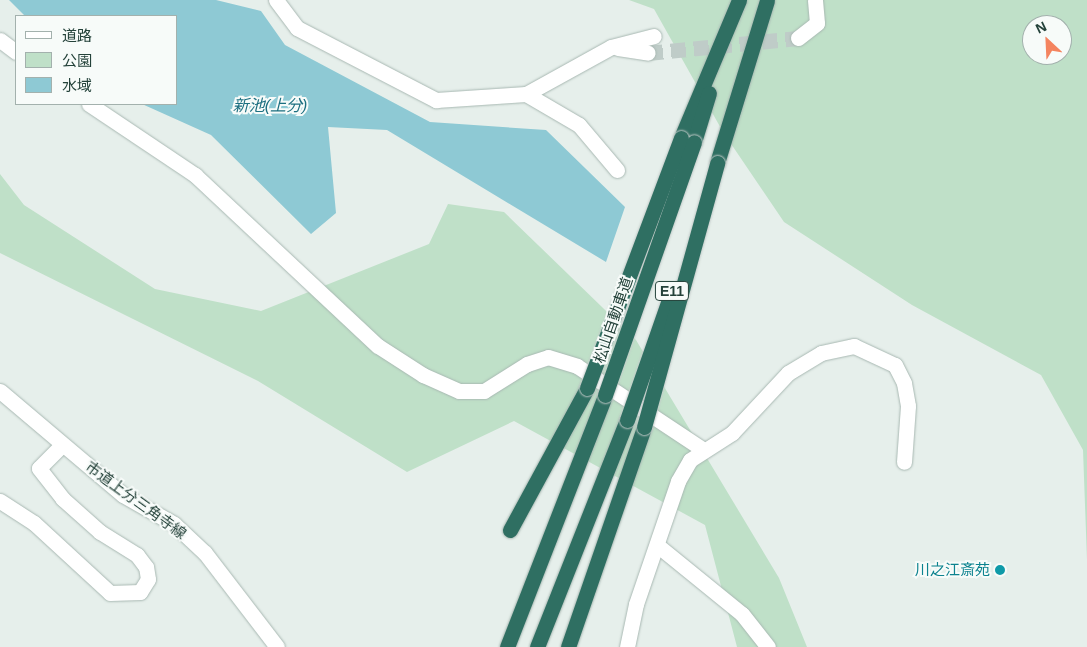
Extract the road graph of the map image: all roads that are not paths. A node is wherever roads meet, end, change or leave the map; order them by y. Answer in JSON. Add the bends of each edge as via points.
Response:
{"nodes":[{"id":1,"x":276,"y":0,"type":"edge"},
{"id":2,"x":739,"y":0,"type":"edge"},
{"id":3,"x":767,"y":0,"type":"edge"},
{"id":4,"x":815,"y":0,"type":"edge"},
{"id":5,"x":654,"y":36,"type":"tunnel mouth"},
{"id":6,"x":798,"y":38,"type":"tunnel mouth"},
{"id":7,"x":0,"y":40,"type":"edge"},
{"id":8,"x":611,"y":47,"type":"junction"},
{"id":9,"x":15,"y":51,"type":"edge"},
{"id":10,"x":648,"y":53,"type":"tunnel mouth"},
{"id":11,"x":526,"y":94,"type":"junction"},
{"id":12,"x":90,"y":105,"type":"edge"},
{"id":13,"x":688,"y":140,"type":"junction"},
{"id":14,"x":717,"y":163,"type":"junction"},
{"id":15,"x":617,"y":170,"type":"dead end"},
{"id":16,"x":0,"y":391,"type":"edge"},
{"id":17,"x":62,"y":446,"type":"junction"},
{"id":18,"x":704,"y":450,"type":"junction"},
{"id":19,"x":904,"y":462,"type":"dead end"},
{"id":20,"x":0,"y":501,"type":"edge"},
{"id":21,"x":510,"y":530,"type":"dead end"},
{"id":22,"x":657,"y":545,"type":"junction"},
{"id":23,"x":277,"y":647,"type":"edge"},
{"id":24,"x":507,"y":647,"type":"edge"},
{"id":25,"x":537,"y":647,"type":"edge"},
{"id":26,"x":568,"y":647,"type":"edge"},
{"id":27,"x":627,"y":647,"type":"edge"},
{"id":28,"x":768,"y":647,"type":"edge"}],
"edges":[{"from":1,"to":11,"type":"street","via":[[297,28],[436,100]]},
{"from":2,"to":13,"type":"highway"},
{"from":3,"to":14,"type":"highway","number":"E11"},
{"from":4,"to":6,"type":"street","via":[[817,23]]},
{"from":5,"to":8,"type":"street"},
{"from":7,"to":9,"type":"street"},
{"from":8,"to":10,"type":"street"},
{"from":8,"to":11,"type":"street"},
{"from":11,"to":15,"type":"street","via":[[579,126]]},
{"from":12,"to":18,"type":"street","via":[[195,175],[378,346],[423,375],[459,391],[484,391],[527,364],[548,358],[577,366]]},
{"from":13,"to":21,"type":"highway","bridge":true,"via":[[587,388]]},
{"from":13,"to":24,"type":"highway","name":"松山自動車道","number":"E11","bridge":true,"via":[[605,396]]},
{"from":14,"to":25,"type":"highway","number":"E11","bridge":true,"via":[[627,420]]},
{"from":14,"to":26,"type":"highway","bridge":true,"via":[[644,427]]},
{"from":16,"to":17,"type":"street","name":"市道上分三角寺線"},
{"from":17,"to":20,"type":"street","via":[[39,468],[63,499],[100,532],[137,555],[146,567],[148,579],[140,592],[126,596],[110,593],[34,523]]},
{"from":17,"to":23,"type":"street","name":"市道上分三角寺線","via":[[123,495],[174,524],[205,553]]},
{"from":18,"to":19,"type":"street","via":[[732,434],[788,374],[821,353],[854,346],[895,365],[904,383]]},
{"from":18,"to":22,"type":"street","via":[[690,460],[678,482]]},
{"from":22,"to":27,"type":"street","via":[[636,604]]},
{"from":22,"to":28,"type":"street","via":[[742,614]]}]}
